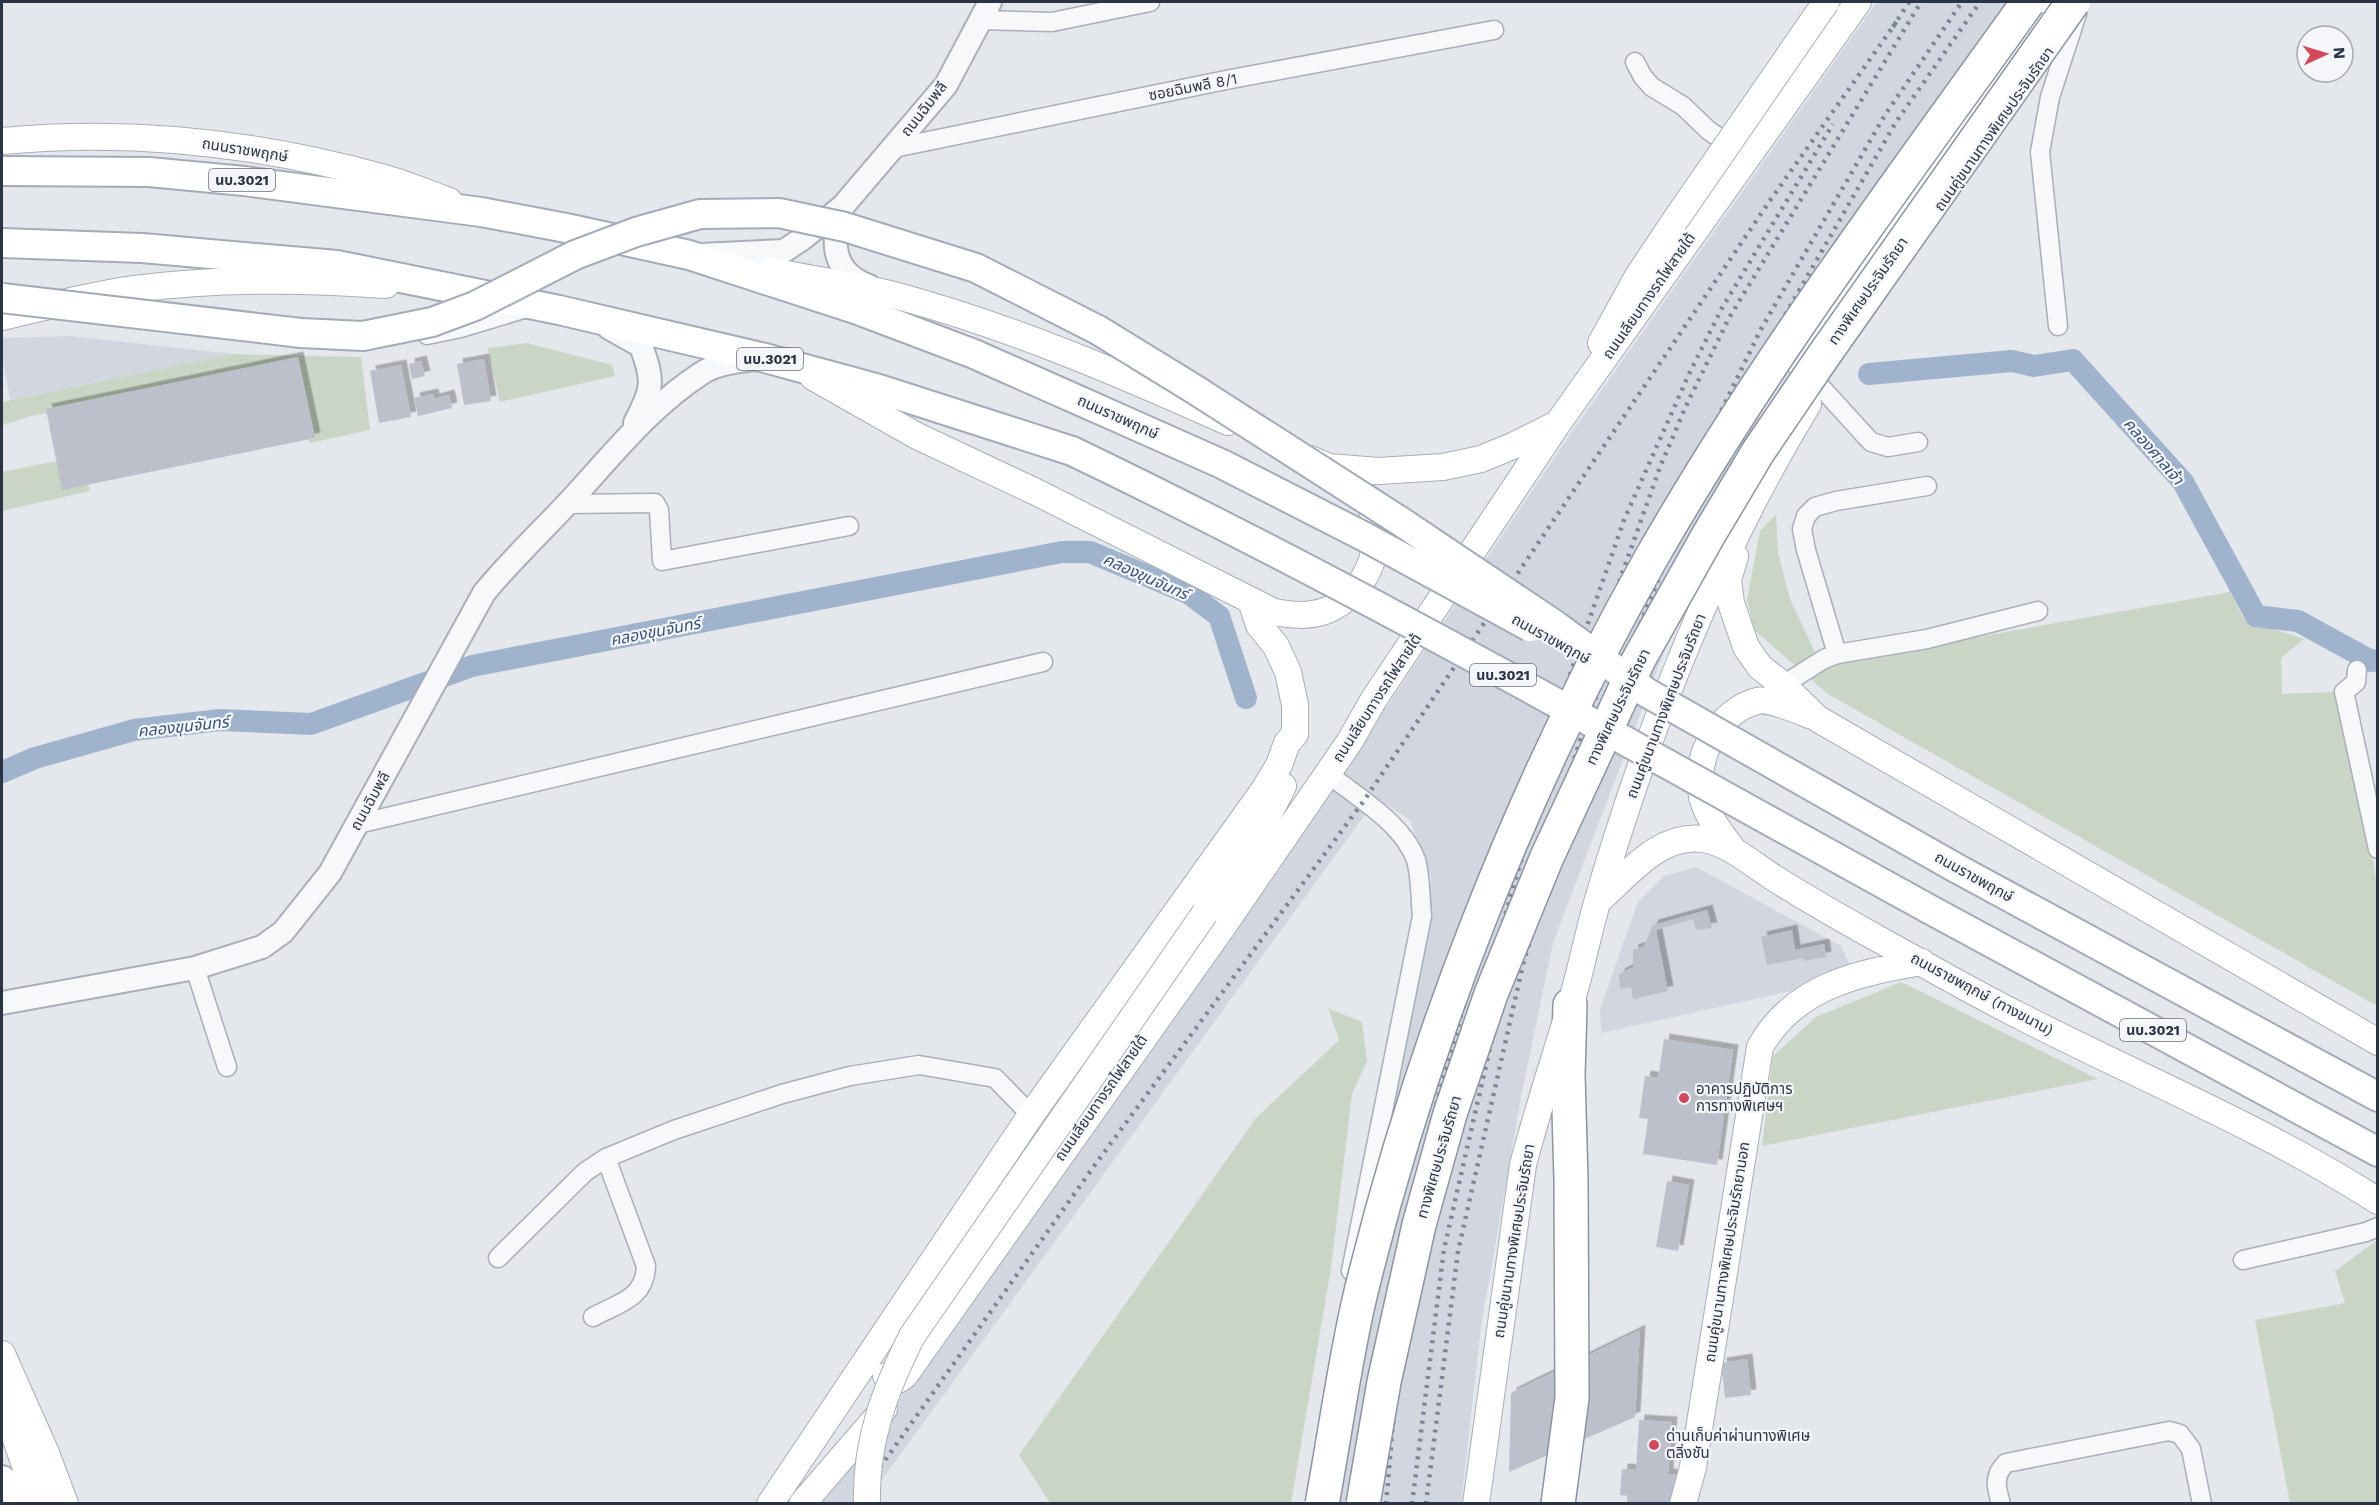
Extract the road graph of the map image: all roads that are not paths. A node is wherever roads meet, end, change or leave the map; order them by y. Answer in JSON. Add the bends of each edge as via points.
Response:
{"nodes":[{"id":1,"x":1150,"y":2,"type":"edge"},
{"id":2,"x":1826,"y":2,"type":"edge"},
{"id":3,"x":1858,"y":2,"type":"edge"},
{"id":4,"x":2028,"y":2,"type":"edge"},
{"id":5,"x":2047,"y":2,"type":"edge"},
{"id":6,"x":2079,"y":6,"type":"edge"},
{"id":7,"x":984,"y":11,"type":"edge"},
{"id":8,"x":1494,"y":30,"type":"dead end"},
{"id":9,"x":1635,"y":62,"type":"dead end"},
{"id":10,"x":2,"y":141,"type":"edge"},
{"id":11,"x":894,"y":148,"type":"junction"},
{"id":12,"x":1745,"y":158,"type":"junction"},
{"id":13,"x":2,"y":171,"type":"edge"},
{"id":14,"x":843,"y":206,"type":"junction"},
{"id":15,"x":481,"y":212,"type":"junction"},
{"id":16,"x":2,"y":243,"type":"edge"},
{"id":17,"x":689,"y":255,"type":"junction"},
{"id":18,"x":461,"y":290,"type":"junction"},
{"id":19,"x":899,"y":296,"type":"junction"},
{"id":20,"x":535,"y":305,"type":"junction"},
{"id":21,"x":6,"y":310,"type":"edge"},
{"id":22,"x":585,"y":316,"type":"junction"},
{"id":23,"x":2058,"y":326,"type":"dead end"},
{"id":24,"x":765,"y":358,"type":"junction"},
{"id":25,"x":794,"y":366,"type":"junction"},
{"id":26,"x":1820,"y":386,"type":"junction"},
{"id":27,"x":1573,"y":403,"type":"junction"},
{"id":28,"x":1558,"y":423,"type":"junction"},
{"id":29,"x":629,"y":435,"type":"junction"},
{"id":30,"x":1918,"y":442,"type":"dead end"},
{"id":31,"x":1781,"y":448,"type":"junction"},
{"id":32,"x":1329,"y":467,"type":"junction"},
{"id":33,"x":1927,"y":486,"type":"dead end"},
{"id":34,"x":567,"y":504,"type":"junction"},
{"id":35,"x":1744,"y":517,"type":"junction"},
{"id":36,"x":849,"y":526,"type":"dead end"},
{"id":37,"x":1251,"y":601,"type":"junction"},
{"id":38,"x":2038,"y":611,"type":"dead end"},
{"id":39,"x":1837,"y":654,"type":"junction"},
{"id":40,"x":1043,"y":662,"type":"dead end"},
{"id":41,"x":2357,"y":670,"type":"dead end"},
{"id":42,"x":1783,"y":685,"type":"junction"},
{"id":43,"x":1645,"y":692,"type":"junction"},
{"id":44,"x":1374,"y":699,"type":"junction"},
{"id":45,"x":1818,"y":719,"type":"junction"},
{"id":46,"x":1295,"y":734,"type":"junction"},
{"id":47,"x":1327,"y":774,"type":"junction"},
{"id":48,"x":358,"y":824,"type":"junction"},
{"id":49,"x":2378,"y":849,"type":"edge"},
{"id":50,"x":1250,"y":851,"type":"junction"},
{"id":51,"x":1735,"y":852,"type":"junction"},
{"id":52,"x":1598,"y":901,"type":"junction"},
{"id":53,"x":1922,"y":962,"type":"junction"},
{"id":54,"x":195,"y":968,"type":"junction"},
{"id":55,"x":2,"y":1003,"type":"edge"},
{"id":56,"x":1570,"y":1005,"type":"junction"},
{"id":57,"x":2378,"y":1042,"type":"edge"},
{"id":58,"x":2313,"y":1061,"type":"junction"},
{"id":59,"x":227,"y":1067,"type":"dead end"},
{"id":60,"x":2378,"y":1086,"type":"edge"},
{"id":61,"x":2378,"y":1098,"type":"edge"},
{"id":62,"x":1030,"y":1114,"type":"junction"},
{"id":63,"x":2378,"y":1152,"type":"edge"},
{"id":64,"x":606,"y":1158,"type":"junction"},
{"id":65,"x":2378,"y":1202,"type":"edge"},
{"id":66,"x":2378,"y":1227,"type":"edge"},
{"id":67,"x":498,"y":1258,"type":"dead end"},
{"id":68,"x":2243,"y":1260,"type":"dead end"},
{"id":69,"x":593,"y":1317,"type":"dead end"},
{"id":70,"x":2,"y":1354,"type":"edge"},
{"id":71,"x":886,"y":1376,"type":"junction"},
{"id":72,"x":854,"y":1378,"type":"junction"},
{"id":73,"x":2,"y":1398,"type":"edge"},
{"id":74,"x":1484,"y":1436,"type":"junction"},
{"id":75,"x":2,"y":1480,"type":"edge"},
{"id":76,"x":10,"y":1503,"type":"edge"},
{"id":77,"x":38,"y":1503,"type":"edge"},
{"id":78,"x":65,"y":1503,"type":"edge"},
{"id":79,"x":770,"y":1503,"type":"edge"},
{"id":80,"x":802,"y":1503,"type":"edge"},
{"id":81,"x":867,"y":1503,"type":"edge"},
{"id":82,"x":1308,"y":1503,"type":"edge"},
{"id":83,"x":1322,"y":1503,"type":"edge"},
{"id":84,"x":1363,"y":1503,"type":"edge"},
{"id":85,"x":1476,"y":1503,"type":"edge"},
{"id":86,"x":1495,"y":1503,"type":"edge"},
{"id":87,"x":1558,"y":1503,"type":"edge"},
{"id":88,"x":1683,"y":1503,"type":"edge"},
{"id":89,"x":2001,"y":1503,"type":"edge"},
{"id":90,"x":2202,"y":1503,"type":"edge"}],
"edges":[{"from":1,"to":7,"type":"street","via":[[1052,22]]},
{"from":2,"to":27,"type":"main road","bridge":true,"via":[[1617,310]]},
{"from":3,"to":12,"type":"main road","name":"ถนนเลียบทางรถไฟสายใต้"},
{"from":4,"to":83,"type":"highway","bridge":true,"via":[[1817,298],[1709,460],[1648,564],[1557,739],[1437,1031],[1359,1299]]},
{"from":5,"to":31,"type":"main road","via":[[1792,378]]},
{"from":6,"to":23,"type":"street","via":[[2050,97],[2040,152]]},
{"from":6,"to":26,"type":"main road","name":"ถนนคู่ขนานทางพิเศษประจิมรัถยา","via":[[1958,175]]},
{"from":6,"to":84,"type":"highway","name":"ทางพิเศษประจิมรัถยา","bridge":true,"via":[[1824,355],[1758,452],[1639,659],[1547,857],[1491,994],[1450,1114],[1419,1225],[1384,1382]]},
{"from":7,"to":11,"type":"street","name":"ถนนฉิมพลี","via":[[946,85]]},
{"from":8,"to":11,"type":"street","name":"ซอยฉิมพลี 8/1"},
{"from":9,"to":12,"type":"street","via":[[1652,87],[1683,106]]},
{"from":10,"to":15,"type":"main road","name":"ถนนราชพฤกษ์","via":[[127,137],[267,152],[382,177]]},
{"from":11,"to":14,"type":"street","name":"ถนนฉิมพลี"},
{"from":12,"to":27,"type":"main road","name":"ถนนเลียบทางรถไฟสายใต้"},
{"from":13,"to":15,"type":"main road","name":"ถนนราชพฤกษ์","number":"นบ.3021","via":[[184,175],[337,191]]},
{"from":14,"to":17,"type":"street","name":"ถนนฉิมพลี","via":[[784,251]]},
{"from":14,"to":19,"type":"street","name":"ถนนฉิมพลี","via":[[836,225],[841,268],[856,282]]},
{"from":15,"to":17,"type":"main road","name":"ถนนราชพฤกษ์","number":"นบ.3021"},
{"from":16,"to":18,"type":"main road","number":"นบ.3021","via":[[142,248],[337,266]]},
{"from":17,"to":19,"type":"main road","name":"ถนนราชพฤกษ์"},
{"from":17,"to":43,"type":"main road","name":"ถนนราชพฤกษ์","number":"นบ.3021","bridge":true,"via":[[858,310],[974,354],[1222,464],[1365,537]]},
{"from":18,"to":20,"type":"main road","number":"นบ.3021"},
{"from":18,"to":21,"type":"main road","via":[[322,282],[188,283]]},
{"from":19,"to":32,"type":"main road","name":"ถนนราชพฤกษ์","via":[[1104,366]]},
{"from":20,"to":21,"type":"street","via":[[461,328],[384,344],[291,342]]},
{"from":20,"to":22,"type":"main road","number":"นบ.3021"},
{"from":21,"to":43,"type":"main road","bridge":true,"via":[[363,336],[432,322],[475,306],[575,255],[700,214],[779,213],[845,227],[976,268],[1098,330],[1448,552]]},
{"from":22,"to":24,"type":"main road","number":"นบ.3021"},
{"from":22,"to":29,"type":"street","name":"ถนนฉิมพลี","via":[[641,346],[651,371],[650,393]]},
{"from":24,"to":25,"type":"main road","number":"นบ.3021"},
{"from":24,"to":29,"type":"street","name":"ถนนฉิมพลี","via":[[726,363],[704,372]]},
{"from":25,"to":37,"type":"main road","via":[[918,436]]},
{"from":25,"to":63,"type":"main road","number":"นบ.3021","bridge":true,"via":[[1072,451],[1201,513]]},
{"from":26,"to":30,"type":"street","via":[[1871,442],[1888,447]]},
{"from":26,"to":31,"type":"main road","name":"ถนนคู่ขนานทางพิเศษประจิมรัถยา"},
{"from":27,"to":28,"type":"main road","name":"ถนนเลียบทางรถไฟสายใต้"},
{"from":28,"to":32,"type":"main road","name":"ถนนราชพฤกษ์","via":[[1481,459],[1443,467],[1378,471]]},
{"from":28,"to":44,"type":"main road","name":"ถนนเลียบทางรถไฟสายใต้"},
{"from":29,"to":34,"type":"street","name":"ถนนฉิมพลี"},
{"from":31,"to":35,"type":"main road","name":"ถนนคู่ขนานทางพิเศษประจิมรัถยา"},
{"from":32,"to":37,"type":"main road","via":[[1359,489],[1371,506],[1377,530],[1374,556],[1364,579],[1347,598],[1316,613],[1300,616],[1274,612]]},
{"from":33,"to":39,"type":"street","via":[[1836,501],[1815,507],[1806,516],[1802,529],[1806,550]]},
{"from":34,"to":36,"type":"street","via":[[655,503],[659,510],[662,561]]},
{"from":34,"to":48,"type":"street","name":"ถนนฉิมพลี","via":[[484,593]]},
{"from":35,"to":42,"type":"main road","via":[[1728,580],[1731,603],[1746,647],[1760,667]]},
{"from":35,"to":52,"type":"main road","name":"ถนนคู่ขนานทางพิเศษประจิมรัถยา","via":[[1659,717]]},
{"from":37,"to":46,"type":"main road","via":[[1259,625],[1276,646],[1288,672],[1295,705]]},
{"from":38,"to":39,"type":"street","via":[[1927,639]]},
{"from":39,"to":42,"type":"street"},
{"from":40,"to":48,"type":"street"},
{"from":41,"to":49,"type":"street","via":[[2355,682],[2344,692]]},
{"from":42,"to":45,"type":"main road"},
{"from":43,"to":58,"type":"main road","name":"ถนนราชพฤกษ์","number":"นบ.3021","bridge":true,"via":[[1956,868]]},
{"from":44,"to":47,"type":"main road","name":"ถนนเลียบทางรถไฟสายใต้"},
{"from":44,"to":50,"type":"main road","via":[[1336,735]]},
{"from":45,"to":51,"type":"main road","via":[[1759,700],[1723,721],[1709,741],[1701,790],[1706,809]]},
{"from":45,"to":57,"type":"main road"},
{"from":46,"to":50,"type":"main road","via":[[1297,745],[1291,768]]},
{"from":46,"to":62,"type":"main road","via":[[1264,790]]},
{"from":47,"to":71,"type":"main road","name":"ถนนเลียบทางรถไฟสายใต้","via":[[905,1376],[898,1380]]},
{"from":47,"to":82,"type":"street","via":[[1392,822],[1403,838],[1415,860],[1422,916]]},
{"from":48,"to":54,"type":"street","name":"ถนนฉิมพลี","via":[[330,873],[283,932],[262,947]]},
{"from":50,"to":81,"type":"main road","bridge":true,"via":[[912,1336],[875,1426]]},
{"from":51,"to":52,"type":"main road","name":"ถนนราชพฤกษ์ (ทางขนาน)","via":[[1706,839],[1674,841],[1642,861]]},
{"from":51,"to":53,"type":"main road","name":"ถนนราชพฤกษ์ (ทางขนาน)","number":"นบ.3021"},
{"from":52,"to":56,"type":"main road","name":"ถนนคู่ขนานทางพิเศษประจิมรัถยา"},
{"from":53,"to":65,"type":"main road","name":"ถนนราชพฤกษ์ (ทางขนาน)","number":"นบ.3021","via":[[2019,1015],[2296,1152]]},
{"from":53,"to":88,"type":"main road","name":"ถนนคู่ขนานทางพิเศษประจิมรัถยานอก","via":[[1853,976],[1825,987],[1781,1016],[1760,1047],[1693,1467]]},
{"from":54,"to":55,"type":"street","name":"ถนนฉิมพลี"},
{"from":54,"to":59,"type":"street"},
{"from":56,"to":74,"type":"main road","name":"ถนนคู่ขนานทางพิเศษประจิมรัถยา","via":[[1523,1165]]},
{"from":56,"to":87,"type":"highway","via":[[1572,1398]]},
{"from":58,"to":60,"type":"main road"},
{"from":58,"to":61,"type":"main road","name":"ถนนราชพฤกษ์","number":"นบ.3021"},
{"from":62,"to":64,"type":"street","via":[[995,1078],[919,1065],[850,1076],[782,1094],[674,1130]]},
{"from":62,"to":72,"type":"main road"},
{"from":64,"to":67,"type":"street","via":[[585,1172]]},
{"from":64,"to":69,"type":"street","via":[[646,1266],[645,1279],[639,1292]]},
{"from":66,"to":68,"type":"street"},
{"from":70,"to":78,"type":"main road"},
{"from":71,"to":72,"type":"main road","name":"ถนนเลียบทางรถไฟสายใต้","via":[[873,1370]]},
{"from":71,"to":80,"type":"main road","via":[[892,1389],[890,1402]]},
{"from":72,"to":79,"type":"main road"},
{"from":73,"to":77,"type":"main road"},
{"from":74,"to":85,"type":"main road","name":"ถนนคู่ขนานทางพิเศษประจิมรัถยา"},
{"from":74,"to":86,"type":"main road"},
{"from":75,"to":76,"type":"main road"},
{"from":89,"to":90,"type":"street","via":[[1996,1480],[2006,1463],[2169,1431],[2180,1434],[2191,1449]]}]}
